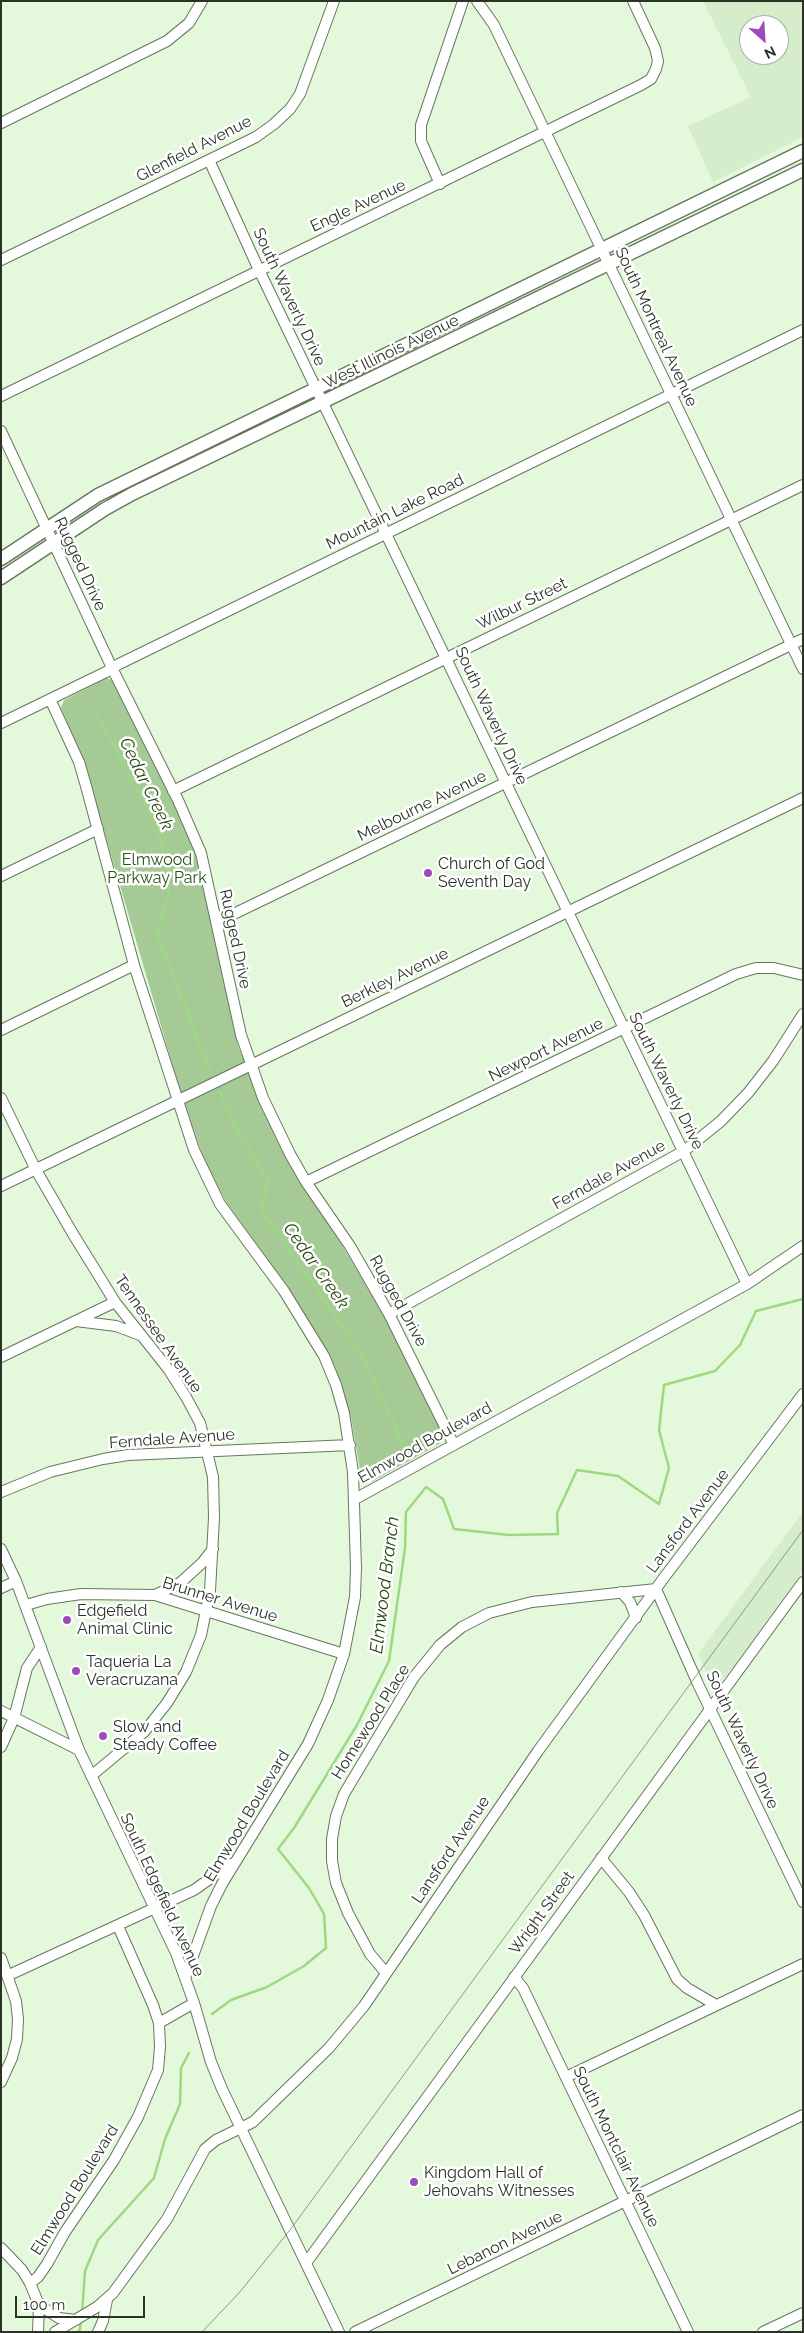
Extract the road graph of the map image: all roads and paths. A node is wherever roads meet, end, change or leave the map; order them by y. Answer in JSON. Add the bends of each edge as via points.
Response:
{"nodes":[{"id":1,"x":202,"y":1,"type":"edge"},
{"id":2,"x":334,"y":1,"type":"edge"},
{"id":3,"x":463,"y":1,"type":"edge"},
{"id":4,"x":477,"y":1,"type":"edge"},
{"id":5,"x":633,"y":1,"type":"edge"},
{"id":6,"x":1,"y":123,"type":"edge"},
{"id":7,"x":545,"y":132,"type":"junction"},
{"id":8,"x":803,"y":151,"type":"edge"},
{"id":9,"x":209,"y":160,"type":"junction"},
{"id":10,"x":803,"y":170,"type":"edge"},
{"id":11,"x":440,"y":184,"type":"junction"},
{"id":12,"x":602,"y":248,"type":"junction"},
{"id":13,"x":1,"y":260,"type":"edge"},
{"id":14,"x":609,"y":264,"type":"junction"},
{"id":15,"x":259,"y":270,"type":"junction"},
{"id":16,"x":458,"y":318,"type":"junction"},
{"id":17,"x":803,"y":330,"type":"edge"},
{"id":18,"x":465,"y":334,"type":"junction"},
{"id":19,"x":316,"y":387,"type":"junction"},
{"id":20,"x":670,"y":395,"type":"junction"},
{"id":21,"x":1,"y":396,"type":"edge"},
{"id":22,"x":323,"y":403,"type":"junction"},
{"id":23,"x":1,"y":431,"type":"edge"},
{"id":24,"x":184,"y":451,"type":"junction"},
{"id":25,"x":191,"y":466,"type":"junction"},
{"id":26,"x":803,"y":484,"type":"edge"},
{"id":27,"x":730,"y":520,"type":"junction"},
{"id":28,"x":47,"y":528,"type":"junction"},
{"id":29,"x":386,"y":533,"type":"junction"},
{"id":30,"x":54,"y":544,"type":"junction"},
{"id":31,"x":1,"y":559,"type":"edge"},
{"id":32,"x":1,"y":578,"type":"edge"},
{"id":33,"x":803,"y":639,"type":"edge"},
{"id":34,"x":792,"y":645,"type":"junction"},
{"id":35,"x":446,"y":658,"type":"junction"},
{"id":36,"x":112,"y":668,"type":"junction"},
{"id":37,"x":803,"y":669,"type":"edge"},
{"id":38,"x":50,"y":699,"type":"junction"},
{"id":39,"x":1,"y":723,"type":"edge"},
{"id":40,"x":506,"y":782,"type":"junction"},
{"id":41,"x":173,"y":791,"type":"junction"},
{"id":42,"x":803,"y":798,"type":"edge"},
{"id":43,"x":98,"y":829,"type":"junction"},
{"id":44,"x":1,"y":876,"type":"edge"},
{"id":45,"x":567,"y":911,"type":"junction"},
{"id":46,"x":217,"y":922,"type":"junction"},
{"id":47,"x":134,"y":965,"type":"junction"},
{"id":48,"x":803,"y":975,"type":"edge"},
{"id":49,"x":803,"y":1014,"type":"edge"},
{"id":50,"x":624,"y":1029,"type":"junction"},
{"id":51,"x":1,"y":1030,"type":"edge"},
{"id":52,"x":250,"y":1064,"type":"junction"},
{"id":53,"x":1,"y":1098,"type":"edge"},
{"id":54,"x":177,"y":1100,"type":"junction"},
{"id":55,"x":684,"y":1151,"type":"junction"},
{"id":56,"x":36,"y":1170,"type":"junction"},
{"id":57,"x":306,"y":1182,"type":"junction"},
{"id":58,"x":1,"y":1186,"type":"edge"},
{"id":59,"x":803,"y":1246,"type":"edge"},
{"id":60,"x":747,"y":1284,"type":"junction"},
{"id":61,"x":115,"y":1302,"type":"junction"},
{"id":62,"x":389,"y":1314,"type":"junction"},
{"id":63,"x":76,"y":1321,"type":"junction"},
{"id":64,"x":140,"y":1335,"type":"junction"},
{"id":65,"x":1,"y":1357,"type":"edge"},
{"id":66,"x":803,"y":1394,"type":"edge"},
{"id":67,"x":454,"y":1445,"type":"junction"},
{"id":68,"x":350,"y":1446,"type":"junction"},
{"id":69,"x":208,"y":1450,"type":"junction"},
{"id":70,"x":1,"y":1492,"type":"edge"},
{"id":71,"x":355,"y":1499,"type":"junction"},
{"id":72,"x":213,"y":1548,"type":"junction"},
{"id":73,"x":1,"y":1549,"type":"edge"},
{"id":74,"x":16,"y":1581,"type":"junction"},
{"id":75,"x":1,"y":1588,"type":"edge"},
{"id":76,"x":801,"y":1588,"type":"edge"},
{"id":77,"x":656,"y":1589,"type":"junction"},
{"id":78,"x":621,"y":1592,"type":"junction"},
{"id":79,"x":155,"y":1595,"type":"junction"},
{"id":80,"x":26,"y":1605,"type":"junction"},
{"id":81,"x":207,"y":1610,"type":"junction"},
{"id":82,"x":636,"y":1618,"type":"junction"},
{"id":83,"x":41,"y":1647,"type":"junction"},
{"id":84,"x":344,"y":1654,"type":"junction"},
{"id":85,"x":711,"y":1710,"type":"junction"},
{"id":86,"x":1,"y":1711,"type":"edge"},
{"id":87,"x":14,"y":1718,"type":"junction"},
{"id":88,"x":1,"y":1747,"type":"edge"},
{"id":89,"x":79,"y":1750,"type":"junction"},
{"id":90,"x":91,"y":1776,"type":"junction"},
{"id":91,"x":601,"y":1858,"type":"junction"},
{"id":92,"x":236,"y":1860,"type":"junction"},
{"id":93,"x":803,"y":1902,"type":"edge"},
{"id":94,"x":154,"y":1909,"type":"junction"},
{"id":95,"x":118,"y":1926,"type":"junction"},
{"id":96,"x":1,"y":1958,"type":"edge"},
{"id":97,"x":803,"y":1964,"type":"edge"},
{"id":98,"x":386,"y":1973,"type":"junction"},
{"id":99,"x":9,"y":1975,"type":"junction"},
{"id":100,"x":514,"y":1977,"type":"junction"},
{"id":101,"x":185,"y":1978,"type":"junction"},
{"id":102,"x":194,"y":2003,"type":"junction"},
{"id":103,"x":716,"y":2005,"type":"junction"},
{"id":104,"x":159,"y":2023,"type":"junction"},
{"id":105,"x":566,"y":2077,"type":"junction"},
{"id":106,"x":1,"y":2082,"type":"edge"},
{"id":107,"x":803,"y":2116,"type":"edge"},
{"id":108,"x":241,"y":2130,"type":"junction"},
{"id":109,"x":625,"y":2201,"type":"junction"},
{"id":110,"x":1,"y":2248,"type":"edge"},
{"id":111,"x":306,"y":2263,"type":"junction"},
{"id":112,"x":30,"y":2283,"type":"junction"},
{"id":113,"x":107,"y":2300,"type":"junction"},
{"id":114,"x":39,"y":2305,"type":"junction"},
{"id":115,"x":803,"y":2313,"type":"edge"},
{"id":116,"x":77,"y":2320,"type":"junction"},
{"id":117,"x":38,"y":2332,"type":"edge"},
{"id":118,"x":56,"y":2332,"type":"edge"},
{"id":119,"x":98,"y":2332,"type":"edge"},
{"id":120,"x":339,"y":2332,"type":"edge"},
{"id":121,"x":355,"y":2332,"type":"edge"},
{"id":122,"x":688,"y":2332,"type":"edge"},
{"id":123,"x":763,"y":2332,"type":"edge"}],
"edges":[{"from":1,"to":6,"type":"street","via":[[189,23],[168,41]]},
{"from":2,"to":9,"type":"street","name":"Glenfield Avenue","via":[[307,78],[290,109],[256,137]]},
{"from":3,"to":11,"type":"street","via":[[421,126],[421,141]]},
{"from":4,"to":7,"type":"street","name":"South Montreal Avenue","via":[[494,25]]},
{"from":5,"to":7,"type":"street","name":"Engle Avenue","via":[[658,60],[651,79]]},
{"from":7,"to":11,"type":"street","name":"Engle Avenue"},
{"from":7,"to":12,"type":"street","name":"South Montreal Avenue"},
{"from":8,"to":12,"type":"main road","name":"West Illinois Avenue"},
{"from":9,"to":13,"type":"street","name":"Glenfield Avenue"},
{"from":9,"to":15,"type":"street","name":"South Waverly Drive"},
{"from":10,"to":14,"type":"main road","name":"West Illinois Avenue"},
{"from":11,"to":15,"type":"street","name":"Engle Avenue"},
{"from":12,"to":14,"type":"street","name":"South Montreal Avenue"},
{"from":12,"to":16,"type":"main road","name":"West Illinois Avenue"},
{"from":14,"to":18,"type":"main road","name":"West Illinois Avenue"},
{"from":14,"to":20,"type":"street","name":"South Montreal Avenue"},
{"from":15,"to":19,"type":"street","name":"South Waverly Drive"},
{"from":15,"to":21,"type":"street","name":"Engle Avenue"},
{"from":16,"to":18,"type":"main road"},
{"from":16,"to":19,"type":"main road","name":"West Illinois Avenue"},
{"from":17,"to":20,"type":"street","name":"Mountain Lake Road"},
{"from":18,"to":22,"type":"main road","name":"West Illinois Avenue"},
{"from":19,"to":22,"type":"street","name":"South Waverly Drive"},
{"from":19,"to":24,"type":"main road","name":"West Illinois Avenue"},
{"from":20,"to":27,"type":"street","name":"South Montreal Avenue"},
{"from":20,"to":29,"type":"street","name":"Mountain Lake Road"},
{"from":22,"to":25,"type":"main road","name":"West Illinois Avenue"},
{"from":22,"to":29,"type":"street","name":"South Waverly Drive"},
{"from":23,"to":28,"type":"street","name":"Rugged Drive"},
{"from":24,"to":25,"type":"main road"},
{"from":24,"to":28,"type":"main road","name":"West Illinois Avenue","via":[[98,495]]},
{"from":25,"to":30,"type":"main road","name":"West Illinois Avenue","via":[[105,509]]},
{"from":26,"to":27,"type":"street","name":"Wilbur Street"},
{"from":27,"to":34,"type":"street","name":"South Montreal Avenue"},
{"from":27,"to":35,"type":"street","name":"Wilbur Street"},
{"from":28,"to":30,"type":"street","name":"Rugged Drive"},
{"from":28,"to":31,"type":"main road","name":"West Illinois Avenue"},
{"from":29,"to":35,"type":"street","name":"South Waverly Drive"},
{"from":29,"to":36,"type":"street","name":"Mountain Lake Road"},
{"from":30,"to":32,"type":"main road","name":"West Illinois Avenue"},
{"from":30,"to":36,"type":"street","name":"Rugged Drive"},
{"from":33,"to":34,"type":"street","name":"Melbourne Avenue"},
{"from":34,"to":37,"type":"street","name":"South Montreal Avenue"},
{"from":34,"to":40,"type":"street","name":"Melbourne Avenue"},
{"from":35,"to":40,"type":"street","name":"South Waverly Drive"},
{"from":35,"to":41,"type":"street","name":"Wilbur Street"},
{"from":36,"to":38,"type":"street","name":"Mountain Lake Road"},
{"from":36,"to":41,"type":"street","name":"Rugged Drive"},
{"from":38,"to":39,"type":"street","name":"Mountain Lake Road"},
{"from":38,"to":43,"type":"street","via":[[79,762]]},
{"from":40,"to":45,"type":"street","name":"South Waverly Drive"},
{"from":40,"to":46,"type":"street","name":"Melbourne Avenue"},
{"from":41,"to":46,"type":"street","name":"Rugged Drive","via":[[201,853]]},
{"from":42,"to":45,"type":"street","name":"Berkley Avenue"},
{"from":43,"to":44,"type":"street"},
{"from":43,"to":47,"type":"street"},
{"from":45,"to":50,"type":"street","name":"South Waverly Drive"},
{"from":45,"to":52,"type":"street","name":"Berkley Avenue"},
{"from":46,"to":52,"type":"street","name":"Rugged Drive","via":[[240,1035]]},
{"from":47,"to":51,"type":"street"},
{"from":47,"to":54,"type":"street"},
{"from":48,"to":50,"type":"street","name":"Newport Avenue","via":[[774,968],[756,968],[736,974]]},
{"from":49,"to":55,"type":"street","name":"Ferndale Avenue","via":[[748,1093],[721,1121]]},
{"from":50,"to":55,"type":"street","name":"South Waverly Drive"},
{"from":50,"to":57,"type":"street","name":"Newport Avenue"},
{"from":52,"to":54,"type":"street","name":"Berkley Avenue"},
{"from":52,"to":57,"type":"street","name":"Rugged Drive","via":[[276,1126]]},
{"from":53,"to":56,"type":"street","name":"Tennessee Avenue"},
{"from":54,"to":56,"type":"street","name":"Berkley Avenue"},
{"from":54,"to":68,"type":"street","via":[[194,1150],[220,1204],[284,1291],[324,1356],[342,1404]]},
{"from":55,"to":60,"type":"street","name":"South Waverly Drive"},
{"from":55,"to":62,"type":"street","name":"Ferndale Avenue"},
{"from":56,"to":58,"type":"street","name":"Berkley Avenue"},
{"from":56,"to":61,"type":"street","name":"Tennessee Avenue"},
{"from":57,"to":62,"type":"street","name":"Rugged Drive","via":[[350,1246]]},
{"from":59,"to":60,"type":"street","name":"Elmwood Boulevard"},
{"from":60,"to":67,"type":"street","name":"Elmwood Boulevard"},
{"from":61,"to":63,"type":"street"},
{"from":61,"to":64,"type":"street","name":"Tennessee Avenue"},
{"from":62,"to":67,"type":"street","name":"Rugged Drive"},
{"from":63,"to":64,"type":"street","via":[[116,1326]]},
{"from":63,"to":65,"type":"street"},
{"from":64,"to":69,"type":"street","name":"Tennessee Avenue","via":[[186,1397],[200,1423]]},
{"from":66,"to":77,"type":"street","name":"Lansford Avenue"},
{"from":67,"to":71,"type":"street","name":"Elmwood Boulevard"},
{"from":68,"to":69,"type":"street","name":"Ferndale Avenue"},
{"from":68,"to":71,"type":"street"},
{"from":69,"to":70,"type":"street","name":"Ferndale Avenue","via":[[150,1452],[103,1459],[50,1472]]},
{"from":69,"to":72,"type":"street","name":"Tennessee Avenue","via":[[213,1477]]},
{"from":71,"to":84,"type":"street","name":"Elmwood Boulevard","via":[[355,1597]]},
{"from":72,"to":79,"type":"street","via":[[180,1583]]},
{"from":72,"to":81,"type":"street","name":"Tennessee Avenue"},
{"from":73,"to":74,"type":"street","name":"South Edgefield Avenue"},
{"from":74,"to":75,"type":"street"},
{"from":74,"to":80,"type":"street","name":"South Edgefield Avenue"},
{"from":76,"to":85,"type":"street","name":"Wright Street"},
{"from":77,"to":78,"type":"street","name":"Homewood Place"},
{"from":77,"to":82,"type":"street","name":"Lansford Avenue"},
{"from":77,"to":85,"type":"street","name":"South Waverly Drive"},
{"from":78,"to":82,"type":"street","via":[[630,1602]]},
{"from":78,"to":98,"type":"street","name":"Homewood Place","via":[[532,1602],[489,1613],[462,1627],[440,1645],[414,1677],[344,1794],[332,1839],[336,1883],[348,1913],[370,1954]]},
{"from":79,"to":80,"type":"street","name":"Brunner Avenue","via":[[81,1594],[47,1598]]},
{"from":79,"to":81,"type":"street","name":"Brunner Avenue"},
{"from":80,"to":83,"type":"street","name":"South Edgefield Avenue"},
{"from":81,"to":84,"type":"street","name":"Brunner Avenue"},
{"from":81,"to":90,"type":"street","name":"Tennessee Avenue","via":[[186,1672],[167,1703],[144,1732]]},
{"from":82,"to":98,"type":"street","name":"Lansford Avenue","via":[[538,1751]]},
{"from":83,"to":87,"type":"street","via":[[27,1668]]},
{"from":83,"to":89,"type":"street","name":"South Edgefield Avenue"},
{"from":84,"to":92,"type":"street","name":"Elmwood Boulevard","via":[[308,1744]]},
{"from":85,"to":91,"type":"street","name":"Wright Street"},
{"from":85,"to":93,"type":"street","name":"South Waverly Drive"},
{"from":86,"to":87,"type":"street"},
{"from":87,"to":88,"type":"street"},
{"from":87,"to":89,"type":"street"},
{"from":89,"to":90,"type":"street","name":"South Edgefield Avenue"},
{"from":90,"to":94,"type":"street","name":"South Edgefield Avenue"},
{"from":91,"to":100,"type":"street","name":"Wright Street"},
{"from":91,"to":103,"type":"street","via":[[644,1915],[677,1979]]},
{"from":92,"to":94,"type":"street","via":[[194,1890]]},
{"from":92,"to":101,"type":"street","name":"Elmwood Boulevard","via":[[211,1906]]},
{"from":94,"to":95,"type":"street"},
{"from":94,"to":101,"type":"street","name":"South Edgefield Avenue"},
{"from":95,"to":99,"type":"street"},
{"from":95,"to":104,"type":"street","name":"Elmwood Boulevard"},
{"from":96,"to":99,"type":"street"},
{"from":97,"to":103,"type":"street"},
{"from":98,"to":108,"type":"street","name":"Lansford Avenue","via":[[329,2048]]},
{"from":99,"to":106,"type":"street","via":[[18,2026],[12,2058]]},
{"from":100,"to":105,"type":"street","name":"South Montclair Avenue","via":[[523,1988]]},
{"from":100,"to":111,"type":"street","name":"Wright Street"},
{"from":101,"to":102,"type":"street","name":"South Edgefield Avenue"},
{"from":102,"to":104,"type":"street"},
{"from":102,"to":108,"type":"street","name":"South Edgefield Avenue","via":[[211,2062]]},
{"from":103,"to":105,"type":"street"},
{"from":104,"to":112,"type":"street","name":"Elmwood Boulevard","via":[[158,2070],[138,2117],[38,2277]]},
{"from":105,"to":109,"type":"street","name":"South Montclair Avenue"},
{"from":107,"to":109,"type":"street","name":"Lebanon Avenue"},
{"from":108,"to":111,"type":"street","name":"South Edgefield Avenue"},
{"from":108,"to":113,"type":"street","name":"Lansford Avenue","via":[[216,2140],[205,2149],[146,2252]]},
{"from":109,"to":121,"type":"street","name":"Lebanon Avenue"},
{"from":109,"to":122,"type":"street","name":"South Montclair Avenue"},
{"from":110,"to":112,"type":"street"},
{"from":111,"to":120,"type":"street","name":"South Edgefield Avenue"},
{"from":112,"to":114,"type":"street"},
{"from":113,"to":116,"type":"street","name":"Lansford Avenue"},
{"from":113,"to":119,"type":"street","name":"Lansford Avenue"},
{"from":114,"to":116,"type":"street","via":[[59,2318]]},
{"from":114,"to":117,"type":"street"},
{"from":115,"to":123,"type":"street"},
{"from":116,"to":118,"type":"street"}]}
